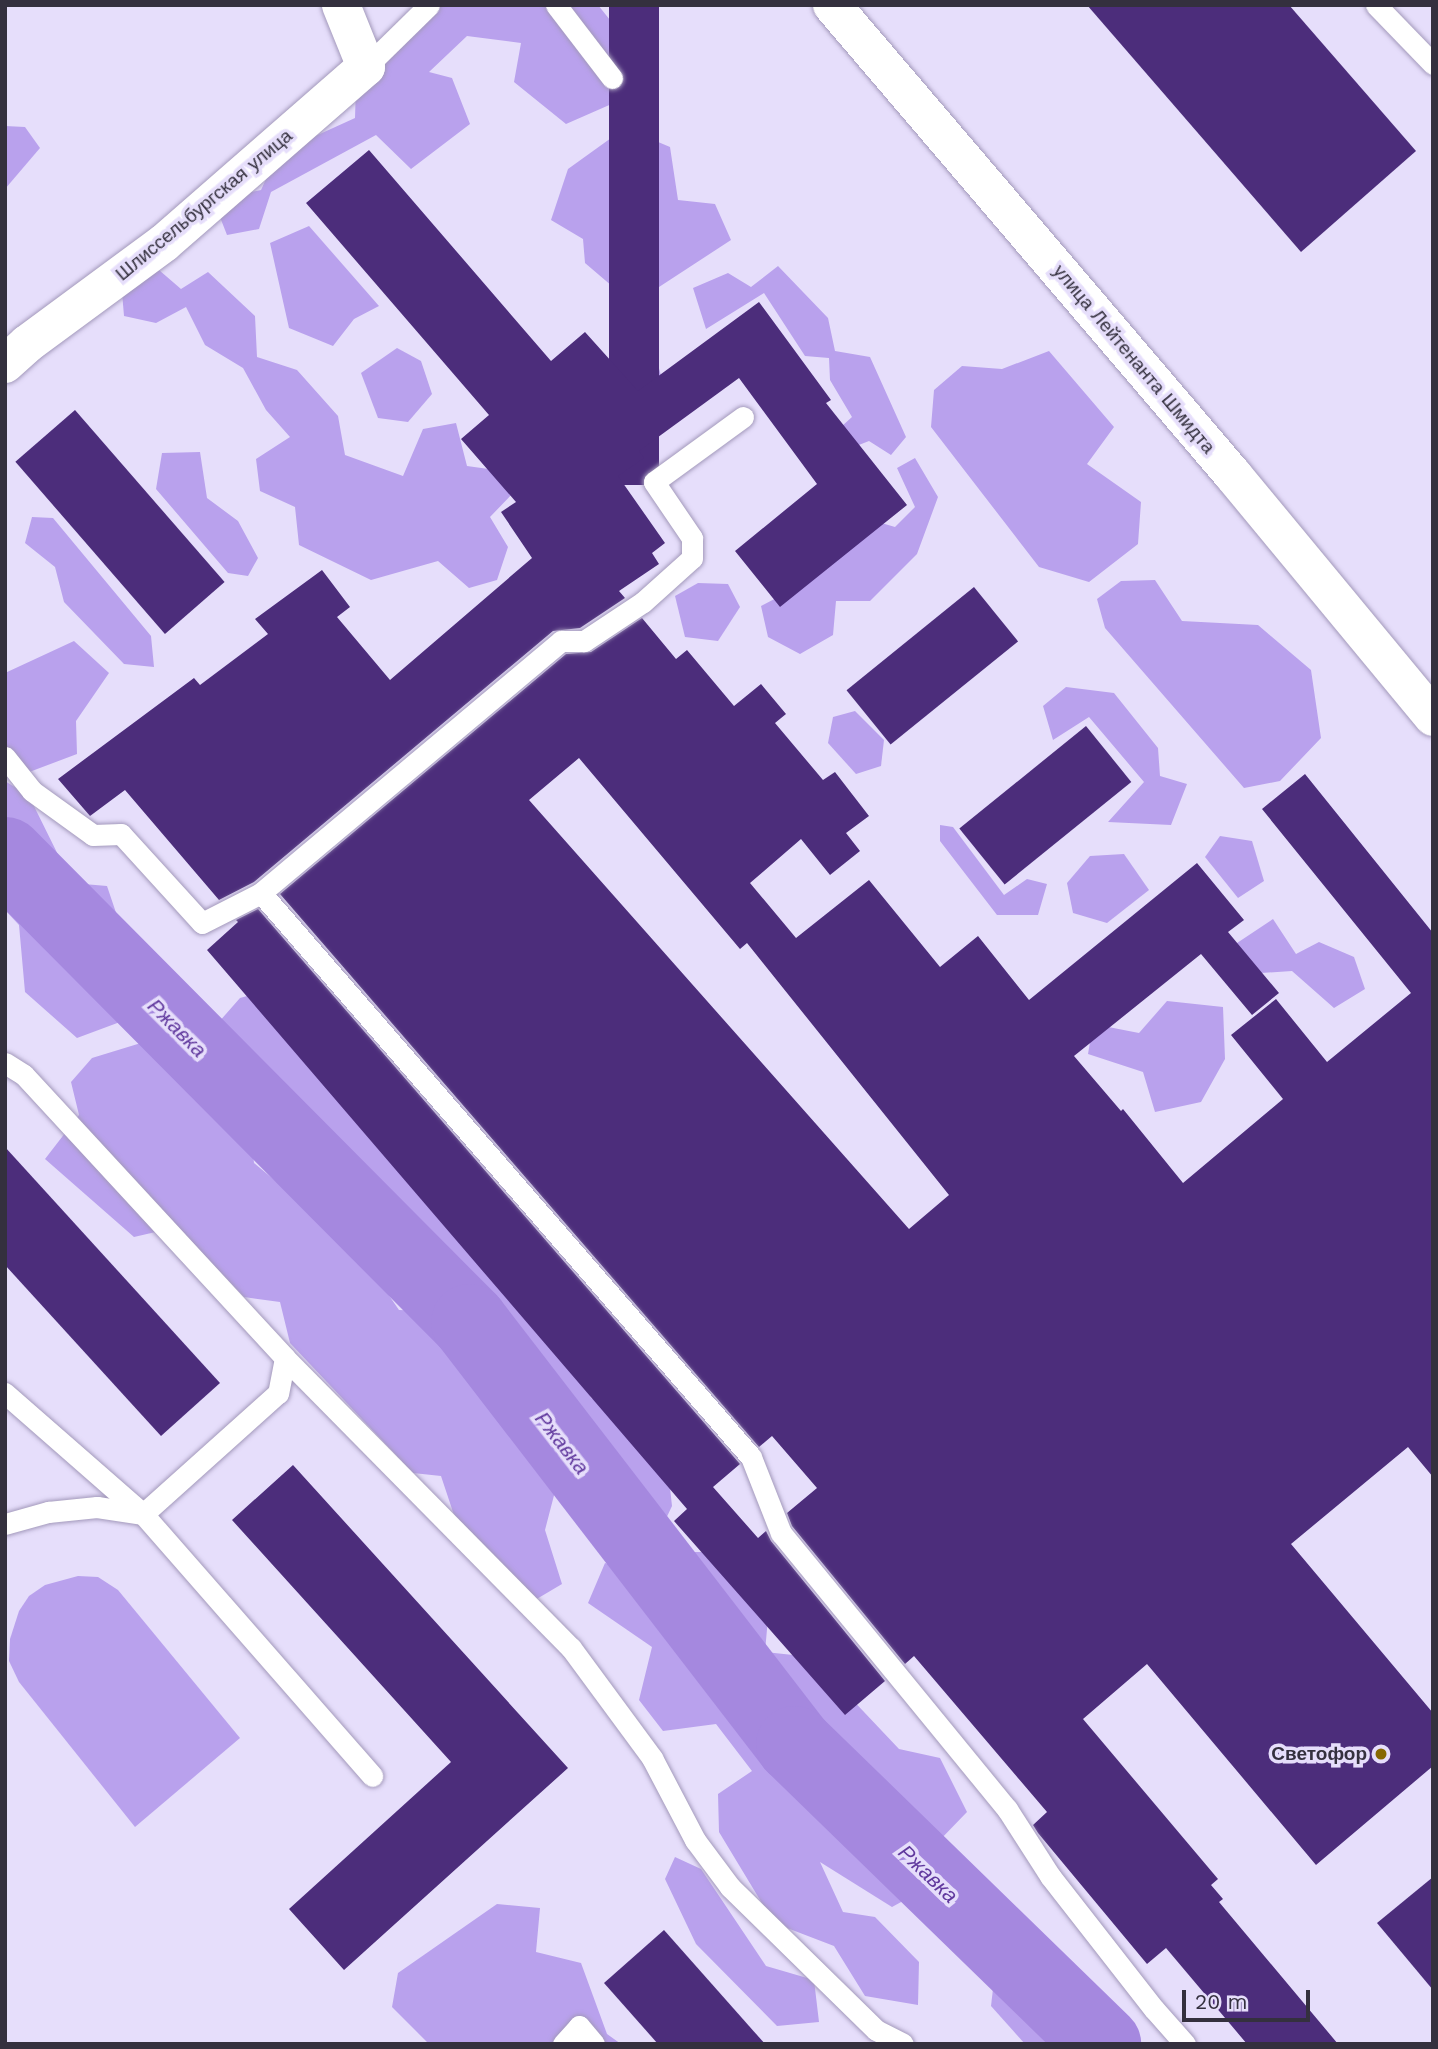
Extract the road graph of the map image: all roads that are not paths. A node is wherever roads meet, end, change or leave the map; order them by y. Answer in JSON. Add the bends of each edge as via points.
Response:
{"nodes":[{"id":1,"x":341,"y":5,"type":"edge"},
{"id":2,"x":429,"y":5,"type":"edge"},
{"id":3,"x":556,"y":5,"type":"edge"},
{"id":4,"x":832,"y":5,"type":"edge"},
{"id":5,"x":1376,"y":5,"type":"edge"},
{"id":6,"x":1433,"y":64,"type":"edge"},
{"id":7,"x":366,"y":67,"type":"junction"},
{"id":8,"x":612,"y":78,"type":"dead end"},
{"id":9,"x":5,"y":364,"type":"edge"},
{"id":10,"x":743,"y":416,"type":"dead end"},
{"id":11,"x":1433,"y":717,"type":"edge"},
{"id":12,"x":5,"y":757,"type":"edge"},
{"id":13,"x":261,"y":893,"type":"junction"},
{"id":14,"x":5,"y":1063,"type":"edge"},
{"id":15,"x":285,"y":1358,"type":"junction"},
{"id":16,"x":5,"y":1393,"type":"edge"},
{"id":17,"x":143,"y":1514,"type":"junction"},
{"id":18,"x":5,"y":1524,"type":"edge"},
{"id":19,"x":372,"y":1776,"type":"dead end"},
{"id":20,"x":563,"y":2044,"type":"edge"},
{"id":21,"x":594,"y":2044,"type":"edge"},
{"id":22,"x":903,"y":2044,"type":"edge"},
{"id":23,"x":1185,"y":2044,"type":"edge"}],
"edges":[{"from":1,"to":7,"type":"street"},
{"from":2,"to":7,"type":"lane"},
{"from":3,"to":8,"type":"lane"},
{"from":4,"to":11,"type":"street","name":"улица Лейтенанта Шмидта","via":[[1216,454]]},
{"from":5,"to":6,"type":"lane"},
{"from":7,"to":9,"type":"street","name":"Шлиссельбургская улица","via":[[164,243]]},
{"from":10,"to":13,"type":"lane","via":[[654,482],[692,538],[692,558],[643,602],[584,641],[561,640]]},
{"from":12,"to":13,"type":"lane","via":[[32,791],[93,835],[121,834],[202,923]]},
{"from":13,"to":23,"type":"lane","via":[[751,1457],[781,1533],[1007,1809],[1050,1876]]},
{"from":14,"to":15,"type":"lane","via":[[24,1075]]},
{"from":15,"to":17,"type":"lane","via":[[278,1393]]},
{"from":15,"to":22,"type":"lane","via":[[571,1648],[652,1758],[695,1840],[730,1887],[876,2030]]},
{"from":16,"to":17,"type":"lane"},
{"from":17,"to":18,"type":"lane","via":[[97,1507],[48,1512]]},
{"from":17,"to":19,"type":"lane"},
{"from":20,"to":21,"type":"lane","via":[[579,2026]]}]}
